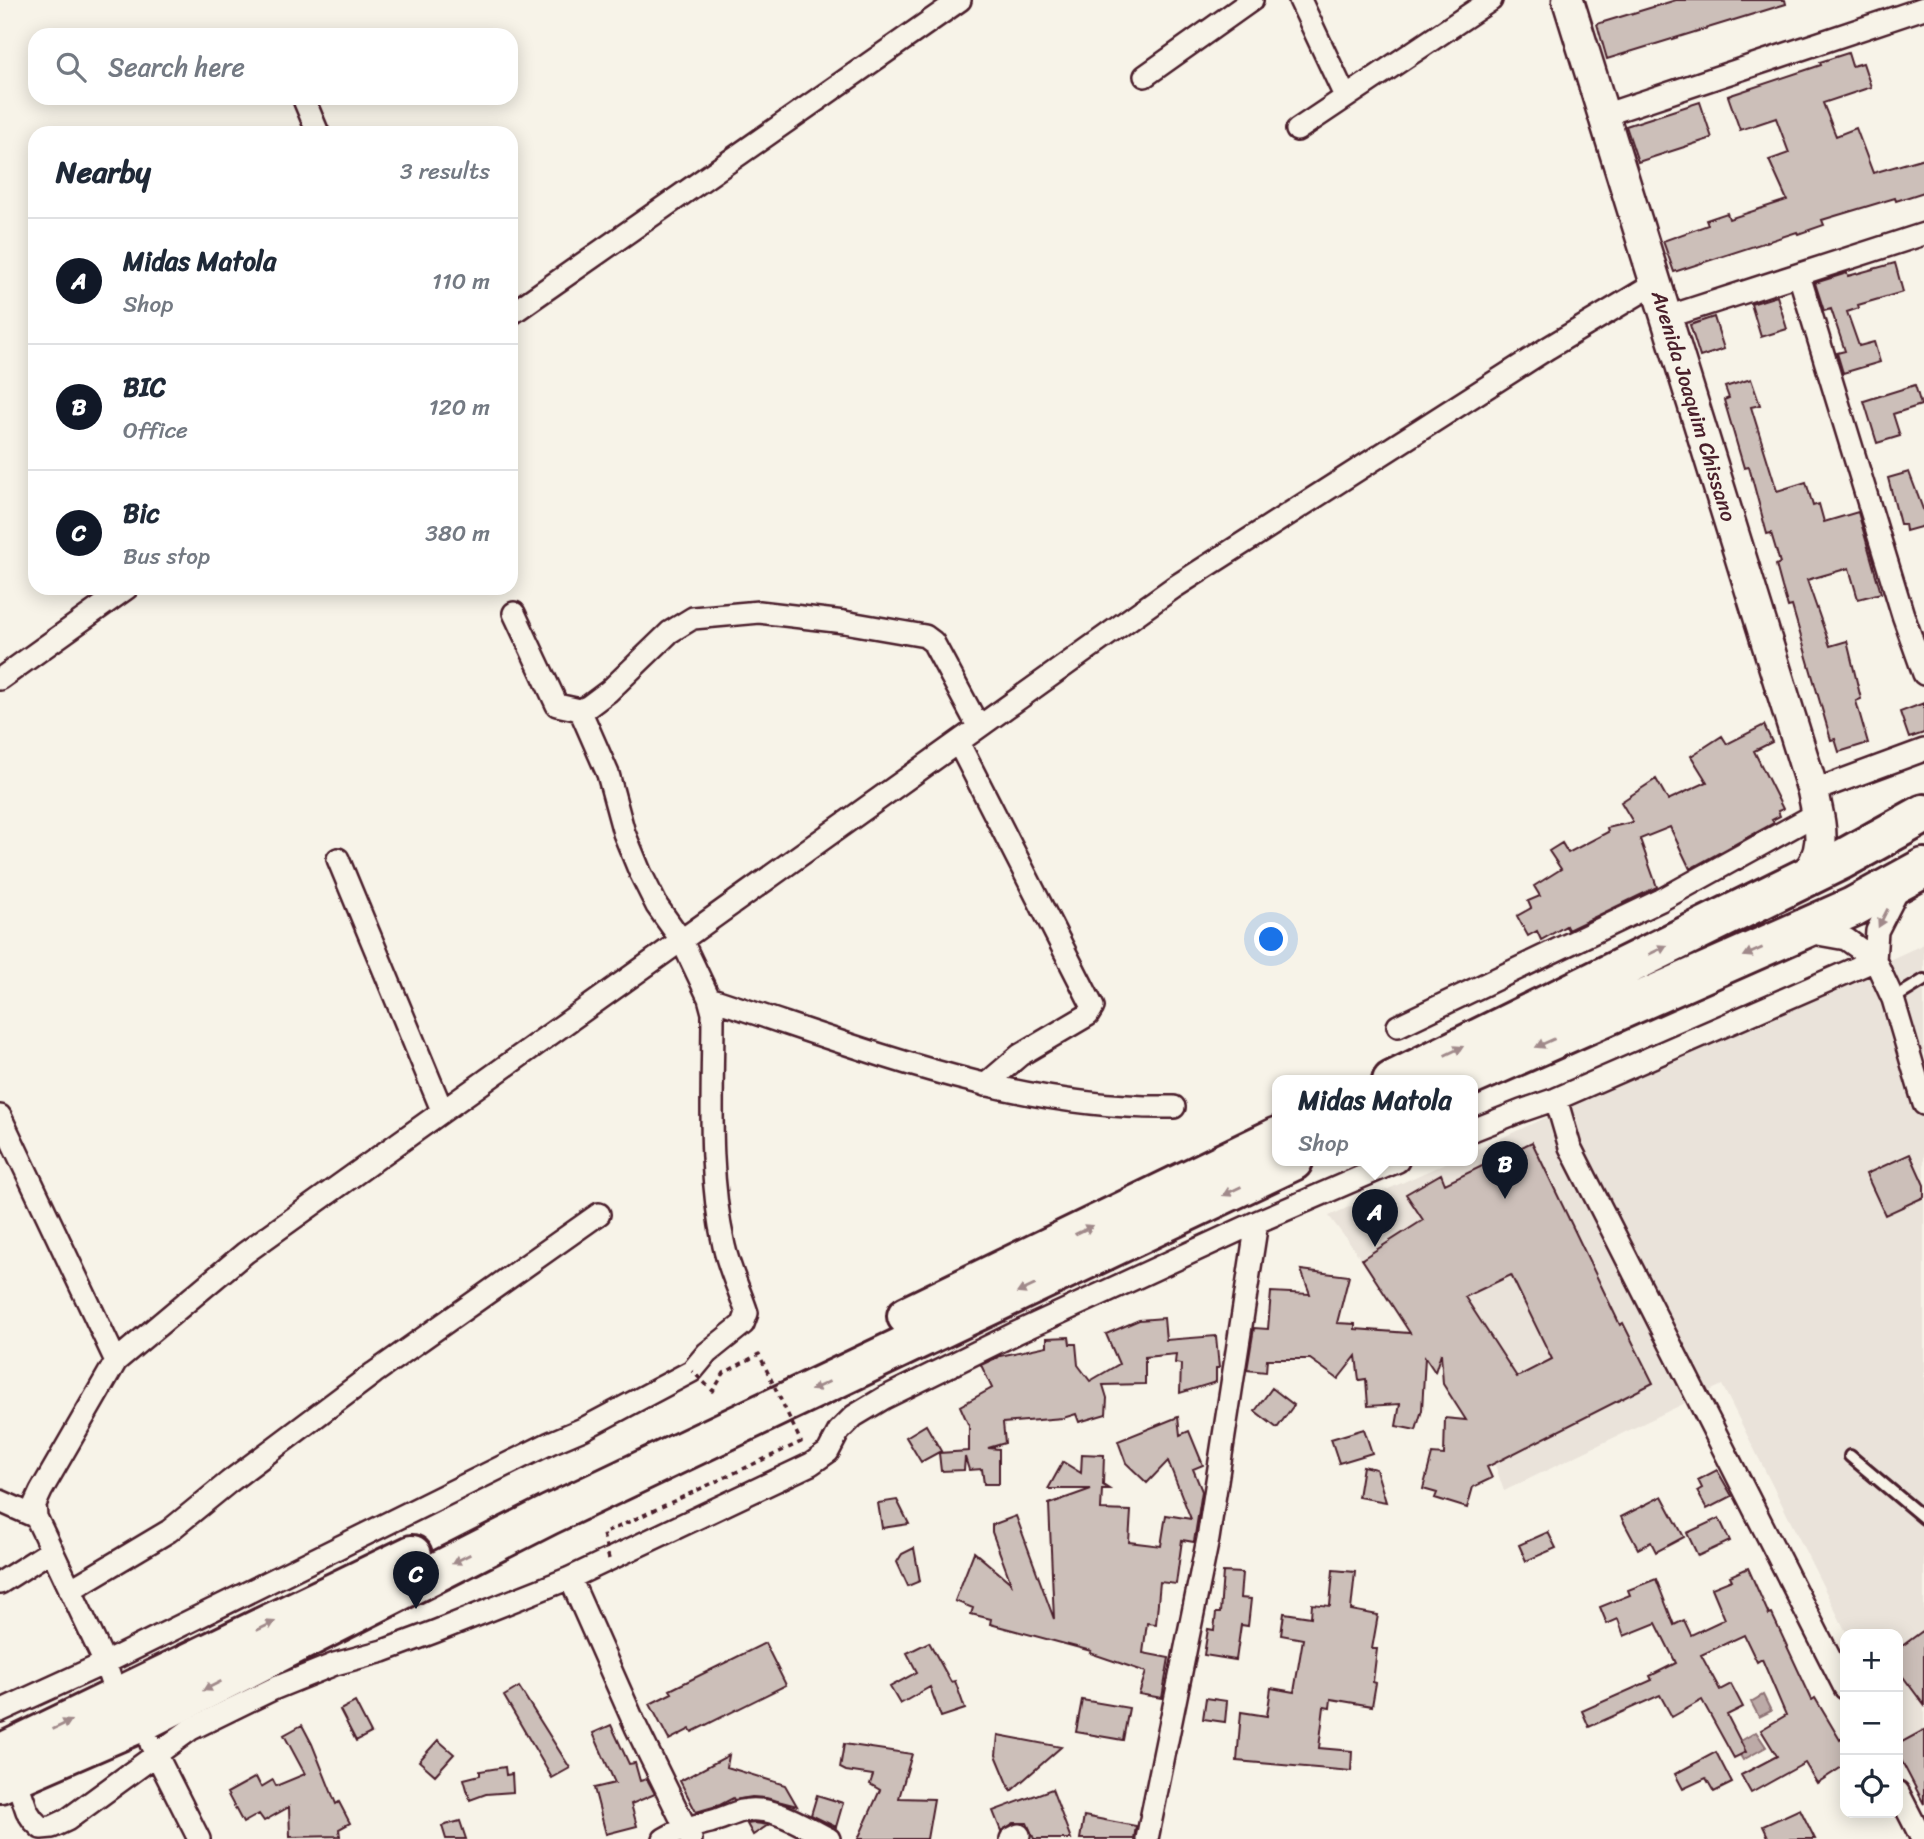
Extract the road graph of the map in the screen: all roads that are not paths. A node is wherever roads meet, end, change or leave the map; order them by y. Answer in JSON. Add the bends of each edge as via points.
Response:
{"nodes":[{"id":1,"x":960,"y":0,"type":"edge"},
{"id":2,"x":1252,"y":0,"type":"edge"},
{"id":3,"x":1300,"y":0,"type":"edge"},
{"id":4,"x":1491,"y":0,"type":"edge"},
{"id":5,"x":1568,"y":0,"type":"edge"},
{"id":6,"x":1924,"y":8,"type":"edge"},
{"id":7,"x":1145,"y":76,"type":"dead end"},
{"id":8,"x":1345,"y":96,"type":"junction"},
{"id":9,"x":306,"y":105,"type":"edge"},
{"id":10,"x":1604,"y":115,"type":"junction"},
{"id":11,"x":315,"y":126,"type":"edge"},
{"id":12,"x":1297,"y":130,"type":"dead end"},
{"id":13,"x":1924,"y":234,"type":"edge"},
{"id":14,"x":1800,"y":275,"type":"junction"},
{"id":15,"x":1656,"y":283,"type":"junction"},
{"id":16,"x":518,"y":309,"type":"edge"},
{"id":17,"x":1667,"y":317,"type":"junction"},
{"id":18,"x":117,"y":595,"type":"edge"},
{"id":19,"x":514,"y":613,"type":"dead end"},
{"id":20,"x":1924,"y":674,"type":"edge"},
{"id":21,"x":0,"y":679,"type":"edge"},
{"id":22,"x":580,"y":710,"type":"junction"},
{"id":23,"x":978,"y":726,"type":"junction"},
{"id":24,"x":958,"y":742,"type":"junction"},
{"id":25,"x":1924,"y":750,"type":"edge"},
{"id":26,"x":1816,"y":802,"type":"junction"},
{"id":27,"x":1924,"y":814,"type":"edge"},
{"id":28,"x":1882,"y":838,"type":"junction"},
{"id":29,"x":338,"y":859,"type":"dead end"},
{"id":30,"x":1914,"y":873,"type":"edge"},
{"id":31,"x":1804,"y":878,"type":"junction"},
{"id":32,"x":1801,"y":930,"type":"junction"},
{"id":33,"x":682,"y":941,"type":"junction"},
{"id":34,"x":1875,"y":960,"type":"junction"},
{"id":35,"x":1924,"y":980,"type":"edge"},
{"id":36,"x":709,"y":998,"type":"junction"},
{"id":37,"x":1893,"y":999,"type":"junction"},
{"id":38,"x":1398,"y":1026,"type":"dead end"},
{"id":39,"x":1404,"y":1075,"type":"edge"},
{"id":40,"x":1473,"y":1075,"type":"edge"},
{"id":41,"x":985,"y":1085,"type":"junction"},
{"id":42,"x":1556,"y":1100,"type":"junction"},
{"id":43,"x":1924,"y":1104,"type":"edge"},
{"id":44,"x":1174,"y":1107,"type":"dead end"},
{"id":45,"x":442,"y":1110,"type":"junction"},
{"id":46,"x":0,"y":1116,"type":"edge"},
{"id":47,"x":1478,"y":1128,"type":"edge"},
{"id":48,"x":1272,"y":1138,"type":"edge"},
{"id":49,"x":1282,"y":1166,"type":"edge"},
{"id":50,"x":1387,"y":1166,"type":"edge"},
{"id":51,"x":599,"y":1214,"type":"dead end"},
{"id":52,"x":1257,"y":1223,"type":"junction"},
{"id":53,"x":116,"y":1360,"type":"junction"},
{"id":54,"x":1850,"y":1456,"type":"dead end"},
{"id":55,"x":0,"y":1501,"type":"edge"},
{"id":56,"x":36,"y":1517,"type":"junction"},
{"id":57,"x":1924,"y":1518,"type":"edge"},
{"id":58,"x":52,"y":1550,"type":"junction"},
{"id":59,"x":570,"y":1577,"type":"junction"},
{"id":60,"x":0,"y":1583,"type":"edge"},
{"id":61,"x":70,"y":1590,"type":"junction"},
{"id":62,"x":1840,"y":1678,"type":"edge"},
{"id":63,"x":130,"y":1709,"type":"junction"},
{"id":64,"x":0,"y":1711,"type":"edge"},
{"id":65,"x":5,"y":1771,"type":"edge"},
{"id":66,"x":1903,"y":1802,"type":"edge"},
{"id":67,"x":688,"y":1833,"type":"edge"},
{"id":68,"x":38,"y":1834,"type":"edge"},
{"id":69,"x":199,"y":1839,"type":"edge"},
{"id":70,"x":664,"y":1839,"type":"edge"},
{"id":71,"x":829,"y":1839,"type":"edge"},
{"id":72,"x":1147,"y":1839,"type":"edge"},
{"id":73,"x":1922,"y":1839,"type":"edge"}],
"edges":[{"from":1,"to":16,"type":"street"},
{"from":2,"to":7,"type":"street"},
{"from":3,"to":8,"type":"street"},
{"from":4,"to":8,"type":"street"},
{"from":5,"to":10,"type":"street","name":"Avenida Joaquim Chissano"},
{"from":6,"to":10,"type":"street"},
{"from":8,"to":12,"type":"street"},
{"from":9,"to":11,"type":"street"},
{"from":10,"to":15,"type":"street","name":"Avenida Joaquim Chissano"},
{"from":13,"to":14,"type":"street"},
{"from":14,"to":17,"type":"street"},
{"from":14,"to":20,"type":"street"},
{"from":15,"to":17,"type":"street","name":"Avenida Joaquim Chissano"},
{"from":15,"to":23,"type":"street","via":[[1173,587]]},
{"from":17,"to":26,"type":"street","name":"Avenida Joaquim Chissano"},
{"from":18,"to":21,"type":"street"},
{"from":19,"to":22,"type":"street","via":[[557,705]]},
{"from":22,"to":23,"type":"street","via":[[610,691],[670,632],[693,618],[758,612],[925,636],[933,642]]},
{"from":22,"to":33,"type":"street","via":[[608,775],[640,872]]},
{"from":23,"to":24,"type":"street"},
{"from":24,"to":33,"type":"street"},
{"from":24,"to":41,"type":"street","via":[[1093,1007],[1088,1015],[1020,1055]]},
{"from":25,"to":26,"type":"street"},
{"from":26,"to":28,"type":"street","via":[[1841,831]]},
{"from":26,"to":31,"type":"street","name":"Avenida Joaquim Chissano","via":[[1821,844],[1816,864]]},
{"from":26,"to":38,"type":"street","via":[[1661,900]]},
{"from":27,"to":28,"type":"highway"},
{"from":28,"to":31,"type":"highway"},
{"from":29,"to":45,"type":"street"},
{"from":30,"to":32,"type":"highway"},
{"from":30,"to":34,"type":"street","one_way":true,"via":[[1877,931]]},
{"from":39,"to":31,"type":"highway","one_way":true},
{"from":32,"to":34,"type":"street","via":[[1846,939]]},
{"from":32,"to":40,"type":"highway","one_way":true},
{"from":33,"to":36,"type":"street"},
{"from":33,"to":45,"type":"street"},
{"from":34,"to":37,"type":"street"},
{"from":34,"to":42,"type":"street"},
{"from":35,"to":37,"type":"lane"},
{"from":36,"to":41,"type":"street","via":[[914,1067]]},
{"from":36,"to":63,"type":"street","via":[[716,1191],[724,1247],[747,1313],[743,1324],[692,1371],[550,1443]]},
{"from":37,"to":43,"type":"street"},
{"from":41,"to":44,"type":"street","via":[[1066,1100]]},
{"from":42,"to":47,"type":"street"},
{"from":42,"to":62,"type":"street","via":[[1570,1147]]},
{"from":45,"to":53,"type":"street","via":[[245,1253]]},
{"from":46,"to":53,"type":"street"},
{"from":63,"to":48,"type":"highway","one_way":true,"via":[[934,1302]]},
{"from":49,"to":63,"type":"highway","one_way":true,"via":[[549,1515],[404,1589]]},
{"from":50,"to":52,"type":"street"},
{"from":51,"to":61,"type":"street","via":[[374,1373],[169,1531]]},
{"from":52,"to":59,"type":"street","via":[[884,1398],[854,1416],[839,1430],[828,1452],[811,1464]]},
{"from":52,"to":72,"type":"street","via":[[1208,1539]]},
{"from":53,"to":56,"type":"street","via":[[41,1491]]},
{"from":54,"to":57,"type":"lane"},
{"from":55,"to":56,"type":"street"},
{"from":56,"to":58,"type":"street"},
{"from":58,"to":60,"type":"street"},
{"from":58,"to":61,"type":"street"},
{"from":59,"to":63,"type":"street","via":[[383,1651],[335,1664],[191,1729]]},
{"from":59,"to":67,"type":"street"},
{"from":61,"to":63,"type":"street"},
{"from":63,"to":64,"type":"street"},
{"from":63,"to":65,"type":"highway"},
{"from":63,"to":68,"type":"street","via":[[67,1820]]},
{"from":63,"to":69,"type":"street"},
{"from":65,"to":68,"type":"street"},
{"from":66,"to":73,"type":"street"},
{"from":67,"to":70,"type":"street"},
{"from":67,"to":71,"type":"street","via":[[742,1811],[758,1810]]}]}
